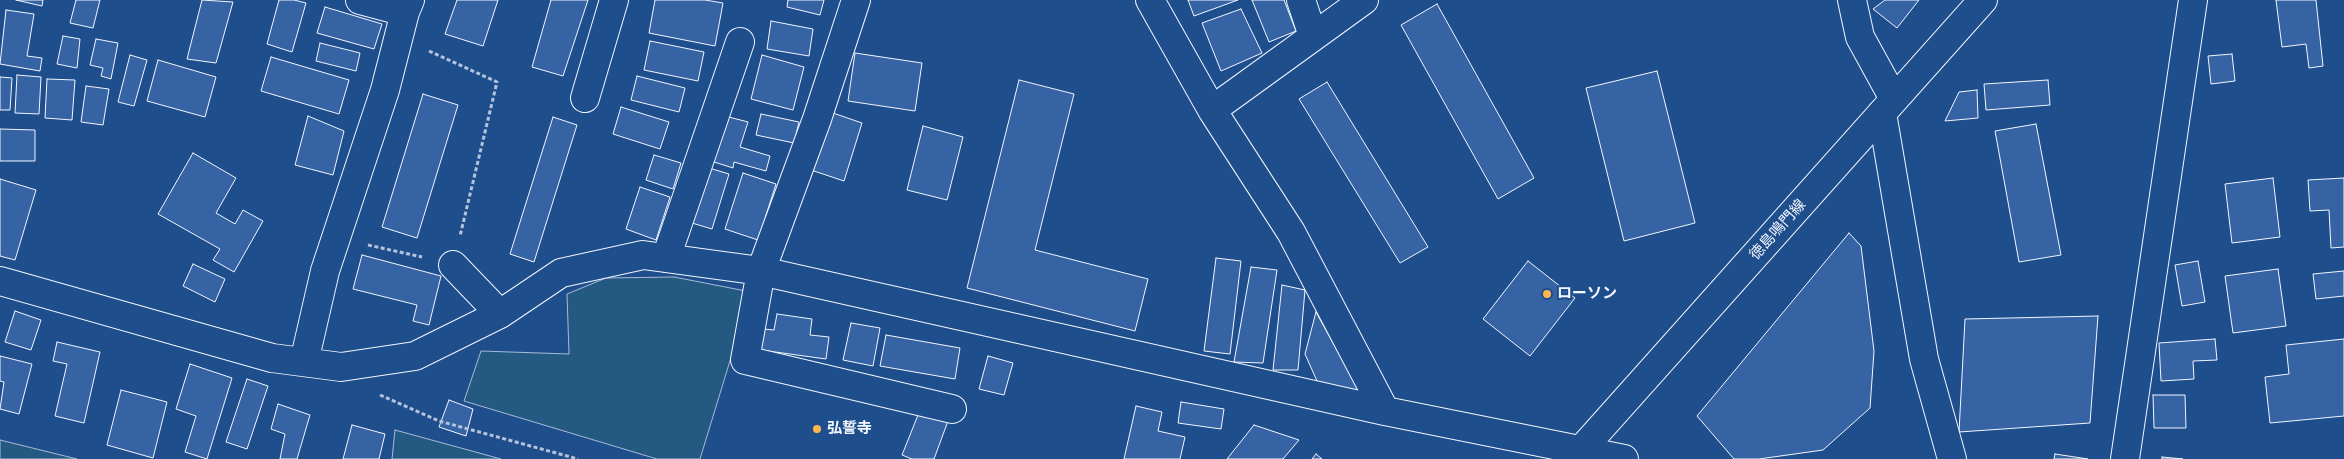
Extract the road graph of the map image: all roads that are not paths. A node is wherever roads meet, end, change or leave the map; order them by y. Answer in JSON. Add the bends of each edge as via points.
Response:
{"nodes":[{"id":1,"x":360,"y":0,"type":"edge"},
{"id":2,"x":614,"y":0,"type":"edge"},
{"id":3,"x":856,"y":0,"type":"edge"},
{"id":4,"x":1150,"y":0,"type":"edge"},
{"id":5,"x":1301,"y":0,"type":"edge"},
{"id":6,"x":1364,"y":0,"type":"edge"},
{"id":7,"x":1852,"y":0,"type":"edge"},
{"id":8,"x":1983,"y":0,"type":"edge"},
{"id":9,"x":2193,"y":0,"type":"edge"},
{"id":10,"x":405,"y":17,"type":"edge"},
{"id":11,"x":1313,"y":36,"type":"junction"},
{"id":12,"x":740,"y":42,"type":"dead end"},
{"id":13,"x":585,"y":98,"type":"dead end"},
{"id":14,"x":1888,"y":106,"type":"junction"},
{"id":15,"x":1212,"y":110,"type":"junction"},
{"id":16,"x":666,"y":258,"type":"junction"},
{"id":17,"x":454,"y":265,"type":"road end"},
{"id":18,"x":761,"y":271,"type":"junction"},
{"id":19,"x":0,"y":281,"type":"edge"},
{"id":20,"x":500,"y":314,"type":"junction"},
{"id":21,"x":304,"y":362,"type":"junction"},
{"id":22,"x":952,"y":409,"type":"dead end"},
{"id":23,"x":1385,"y":411,"type":"junction"},
{"id":24,"x":1577,"y":454,"type":"edge"},
{"id":25,"x":1624,"y":459,"type":"edge"},
{"id":26,"x":1952,"y":459,"type":"edge"},
{"id":27,"x":2125,"y":459,"type":"edge"}],
"edges":[{"from":1,"to":10,"type":"street"},
{"from":2,"to":13,"type":"street"},
{"from":3,"to":18,"type":"street"},
{"from":4,"to":15,"type":"street"},
{"from":5,"to":11,"type":"street"},
{"from":6,"to":11,"type":"street"},
{"from":7,"to":14,"type":"street","via":[[1860,37]]},
{"from":8,"to":14,"type":"street","name":"徳島鳴門線"},
{"from":9,"to":27,"type":"street"},
{"from":10,"to":21,"type":"street","via":[[385,90],[326,271]]},
{"from":11,"to":15,"type":"street"},
{"from":12,"to":16,"type":"street"},
{"from":14,"to":24,"type":"street","name":"徳島鳴門線"},
{"from":14,"to":26,"type":"street","via":[[1924,359]]},
{"from":15,"to":23,"type":"street","via":[[1292,232]]},
{"from":16,"to":18,"type":"street"},
{"from":16,"to":20,"type":"street","via":[[643,255],[561,273]]},
{"from":17,"to":20,"type":"street"},
{"from":18,"to":22,"type":"street","via":[[745,360]]},
{"from":18,"to":23,"type":"street"},
{"from":19,"to":21,"type":"street","via":[[272,358]]},
{"from":20,"to":21,"type":"street","via":[[415,356],[341,367]]},
{"from":23,"to":24,"type":"street"},
{"from":24,"to":25,"type":"street"}]}
